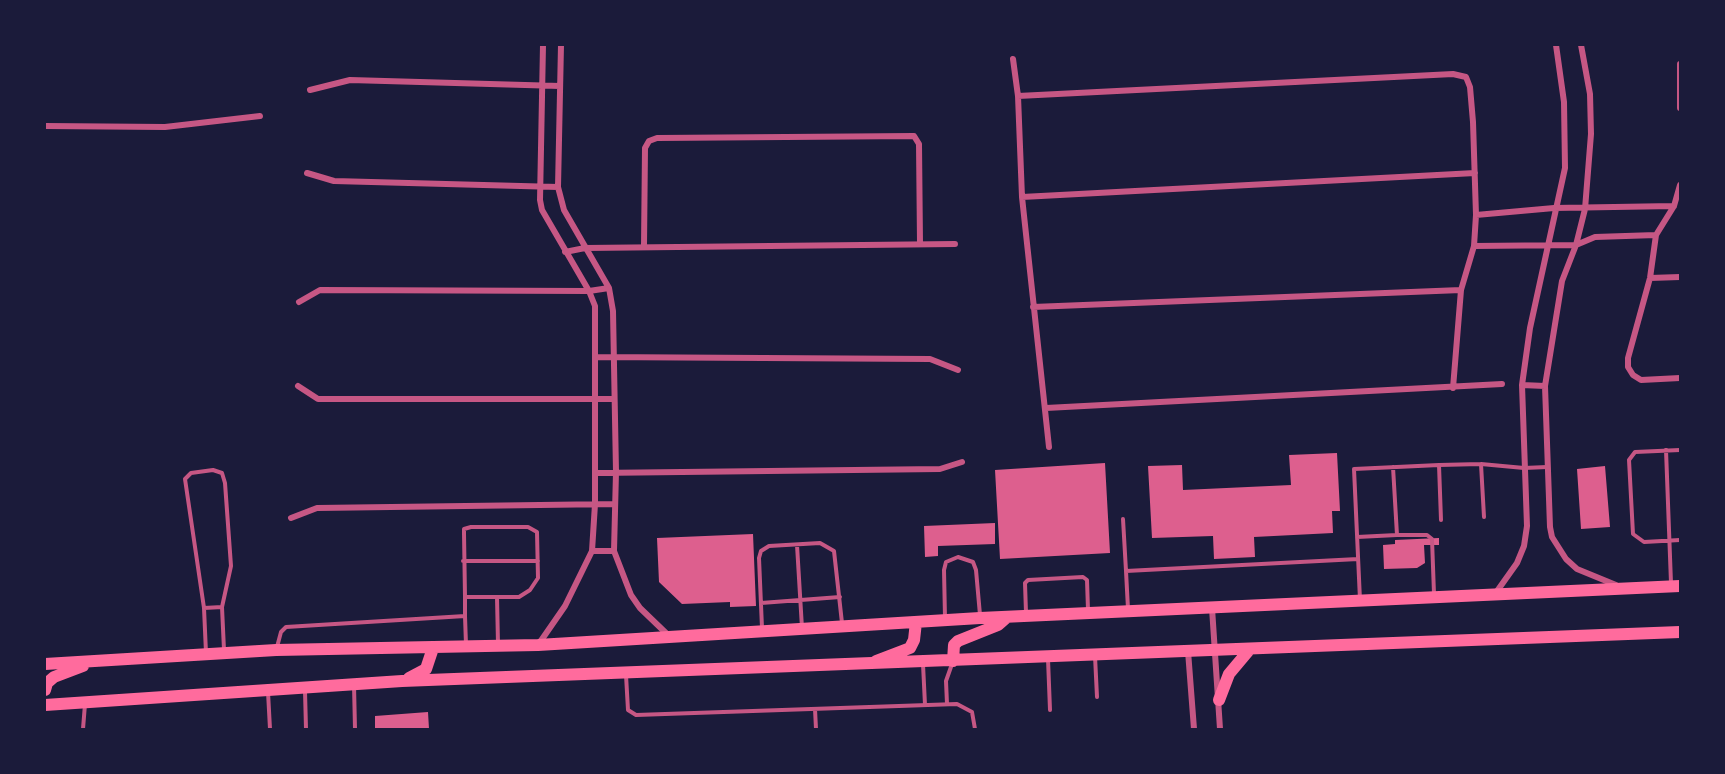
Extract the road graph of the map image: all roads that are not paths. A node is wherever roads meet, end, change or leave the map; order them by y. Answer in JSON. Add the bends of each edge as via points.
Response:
{"nodes":[{"id":1,"x":543,"y":45,"type":"edge"},
{"id":2,"x":561,"y":45,"type":"edge"},
{"id":3,"x":1556,"y":45,"type":"edge"},
{"id":4,"x":1581,"y":45,"type":"edge"},
{"id":5,"x":1013,"y":59,"type":"dead end"},
{"id":6,"x":1680,"y":64,"type":"edge"},
{"id":7,"x":541,"y":85,"type":"junction"},
{"id":8,"x":560,"y":86,"type":"junction"},
{"id":9,"x":310,"y":90,"type":"dead end"},
{"id":10,"x":1018,"y":96,"type":"junction"},
{"id":11,"x":1680,"y":108,"type":"edge"},
{"id":12,"x":260,"y":116,"type":"dead end"},
{"id":13,"x":45,"y":126,"type":"edge"},
{"id":14,"x":1475,"y":173,"type":"junction"},
{"id":15,"x":307,"y":174,"type":"dead end"},
{"id":16,"x":1680,"y":185,"type":"edge"},
{"id":17,"x":539,"y":187,"type":"junction"},
{"id":18,"x":558,"y":187,"type":"junction"},
{"id":19,"x":1022,"y":197,"type":"junction"},
{"id":20,"x":1674,"y":207,"type":"junction"},
{"id":21,"x":1554,"y":208,"type":"junction"},
{"id":22,"x":1585,"y":209,"type":"junction"},
{"id":23,"x":1476,"y":215,"type":"junction"},
{"id":24,"x":1656,"y":235,"type":"junction"},
{"id":25,"x":920,"y":243,"type":"junction"},
{"id":26,"x":955,"y":244,"type":"dead end"},
{"id":27,"x":1548,"y":244,"type":"junction"},
{"id":28,"x":1576,"y":244,"type":"junction"},
{"id":29,"x":644,"y":246,"type":"junction"},
{"id":30,"x":1474,"y":246,"type":"junction"},
{"id":31,"x":585,"y":248,"type":"junction"},
{"id":32,"x":566,"y":252,"type":"junction"},
{"id":33,"x":1680,"y":277,"type":"edge"},
{"id":34,"x":1650,"y":279,"type":"junction"},
{"id":35,"x":609,"y":288,"type":"junction"},
{"id":36,"x":1461,"y":290,"type":"junction"},
{"id":37,"x":590,"y":291,"type":"junction"},
{"id":38,"x":299,"y":302,"type":"dead end"},
{"id":39,"x":1033,"y":307,"type":"junction"},
{"id":40,"x":596,"y":357,"type":"junction"},
{"id":41,"x":615,"y":357,"type":"junction"},
{"id":42,"x":958,"y":370,"type":"dead end"},
{"id":43,"x":1680,"y":378,"type":"edge"},
{"id":44,"x":1502,"y":384,"type":"dead end"},
{"id":45,"x":1522,"y":385,"type":"junction"},
{"id":46,"x":298,"y":386,"type":"dead end"},
{"id":47,"x":1545,"y":386,"type":"junction"},
{"id":48,"x":1453,"y":388,"type":"junction"},
{"id":49,"x":596,"y":398,"type":"junction"},
{"id":50,"x":614,"y":399,"type":"junction"},
{"id":51,"x":1046,"y":408,"type":"junction"},
{"id":52,"x":1049,"y":447,"type":"dead end"},
{"id":53,"x":1666,"y":450,"type":"junction"},
{"id":54,"x":1680,"y":450,"type":"edge"},
{"id":55,"x":962,"y":462,"type":"dead end"},
{"id":56,"x":1481,"y":464,"type":"junction"},
{"id":57,"x":1439,"y":465,"type":"junction"},
{"id":58,"x":1394,"y":467,"type":"junction"},
{"id":59,"x":1547,"y":467,"type":"junction"},
{"id":60,"x":1524,"y":468,"type":"junction"},
{"id":61,"x":616,"y":472,"type":"junction"},
{"id":62,"x":596,"y":473,"type":"junction"},
{"id":63,"x":595,"y":504,"type":"junction"},
{"id":64,"x":614,"y":504,"type":"junction"},
{"id":65,"x":1484,"y":517,"type":"dead end"},
{"id":66,"x":291,"y":518,"type":"dead end"},
{"id":67,"x":1124,"y":519,"type":"dead end"},
{"id":68,"x":1440,"y":520,"type":"dead end"},
{"id":69,"x":1397,"y":535,"type":"junction"},
{"id":70,"x":1357,"y":537,"type":"junction"},
{"id":71,"x":1680,"y":540,"type":"edge"},
{"id":72,"x":1670,"y":541,"type":"junction"},
{"id":73,"x":797,"y":545,"type":"junction"},
{"id":74,"x":592,"y":551,"type":"junction"},
{"id":75,"x":614,"y":551,"type":"junction"},
{"id":76,"x":1358,"y":559,"type":"junction"},
{"id":77,"x":463,"y":561,"type":"junction"},
{"id":78,"x":538,"y":561,"type":"junction"},
{"id":79,"x":1126,"y":570,"type":"junction"},
{"id":80,"x":1675,"y":586,"type":"edge"},
{"id":81,"x":1622,"y":588,"type":"junction"},
{"id":82,"x":1495,"y":594,"type":"junction"},
{"id":83,"x":465,"y":597,"type":"junction"},
{"id":84,"x":496,"y":597,"type":"junction"},
{"id":85,"x":840,"y":597,"type":"junction"},
{"id":86,"x":1434,"y":597,"type":"junction"},
{"id":87,"x":801,"y":600,"type":"junction"},
{"id":88,"x":1360,"y":600,"type":"junction"},
{"id":89,"x":762,"y":603,"type":"junction"},
{"id":90,"x":222,"y":607,"type":"junction"},
{"id":91,"x":204,"y":608,"type":"junction"},
{"id":92,"x":1212,"y":608,"type":"junction"},
{"id":93,"x":1128,"y":612,"type":"junction"},
{"id":94,"x":1088,"y":613,"type":"junction"},
{"id":95,"x":465,"y":616,"type":"junction"},
{"id":96,"x":1026,"y":616,"type":"junction"},
{"id":97,"x":1007,"y":617,"type":"junction"},
{"id":98,"x":980,"y":618,"type":"junction"},
{"id":99,"x":946,"y":621,"type":"junction"},
{"id":100,"x":916,"y":622,"type":"junction"},
{"id":101,"x":843,"y":626,"type":"junction"},
{"id":102,"x":802,"y":629,"type":"junction"},
{"id":103,"x":762,"y":632,"type":"junction"},
{"id":104,"x":1680,"y":632,"type":"edge"},
{"id":105,"x":670,"y":638,"type":"junction"},
{"id":106,"x":538,"y":645,"type":"junction"},
{"id":107,"x":498,"y":646,"type":"junction"},
{"id":108,"x":433,"y":648,"type":"junction"},
{"id":109,"x":466,"y":648,"type":"junction"},
{"id":110,"x":1250,"y":649,"type":"junction"},
{"id":111,"x":276,"y":650,"type":"junction"},
{"id":112,"x":1214,"y":650,"type":"junction"},
{"id":113,"x":1188,"y":651,"type":"junction"},
{"id":114,"x":224,"y":653,"type":"junction"},
{"id":115,"x":206,"y":654,"type":"junction"},
{"id":116,"x":1095,"y":656,"type":"junction"},
{"id":117,"x":1048,"y":658,"type":"junction"},
{"id":118,"x":95,"y":661,"type":"junction"},
{"id":119,"x":953,"y":661,"type":"junction"},
{"id":120,"x":923,"y":663,"type":"junction"},
{"id":121,"x":45,"y":664,"type":"edge"},
{"id":122,"x":867,"y":665,"type":"junction"},
{"id":123,"x":626,"y":673,"type":"junction"},
{"id":124,"x":402,"y":681,"type":"junction"},
{"id":125,"x":354,"y":685,"type":"junction"},
{"id":126,"x":305,"y":689,"type":"junction"},
{"id":127,"x":45,"y":690,"type":"edge"},
{"id":128,"x":268,"y":691,"type":"junction"},
{"id":129,"x":1097,"y":697,"type":"dead end"},
{"id":130,"x":1219,"y":700,"type":"junction"},
{"id":131,"x":85,"y":703,"type":"junction"},
{"id":132,"x":947,"y":704,"type":"junction"},
{"id":133,"x":45,"y":705,"type":"edge"},
{"id":134,"x":924,"y":705,"type":"junction"},
{"id":135,"x":815,"y":709,"type":"junction"},
{"id":136,"x":1050,"y":710,"type":"dead end"},
{"id":137,"x":83,"y":729,"type":"edge"},
{"id":138,"x":270,"y":729,"type":"edge"},
{"id":139,"x":306,"y":729,"type":"edge"},
{"id":140,"x":355,"y":729,"type":"edge"},
{"id":141,"x":816,"y":729,"type":"edge"},
{"id":142,"x":975,"y":729,"type":"edge"},
{"id":143,"x":1194,"y":729,"type":"edge"},
{"id":144,"x":1220,"y":729,"type":"edge"}],
"edges":[{"from":1,"to":7,"type":"street"},
{"from":2,"to":8,"type":"street"},
{"from":3,"to":21,"type":"street","via":[[1564,102],[1565,168]]},
{"from":4,"to":22,"type":"street","via":[[1590,104]]},
{"from":5,"to":10,"type":"street"},
{"from":6,"to":11,"type":"street"},
{"from":7,"to":8,"type":"street"},
{"from":7,"to":9,"type":"street","via":[[350,80]]},
{"from":7,"to":17,"type":"street"},
{"from":8,"to":18,"type":"street"},
{"from":10,"to":14,"type":"street","via":[[1453,74],[1466,77],[1470,87]]},
{"from":10,"to":19,"type":"street"},
{"from":12,"to":13,"type":"street","via":[[165,127]]},
{"from":14,"to":19,"type":"street"},
{"from":14,"to":23,"type":"street"},
{"from":15,"to":17,"type":"street","via":[[334,181]]},
{"from":16,"to":20,"type":"street"},
{"from":17,"to":18,"type":"street"},
{"from":17,"to":32,"type":"street","via":[[542,210]]},
{"from":18,"to":31,"type":"street","via":[[564,210]]},
{"from":19,"to":39,"type":"street"},
{"from":20,"to":22,"type":"street"},
{"from":20,"to":24,"type":"street"},
{"from":21,"to":22,"type":"street"},
{"from":21,"to":23,"type":"street"},
{"from":21,"to":27,"type":"street"},
{"from":22,"to":28,"type":"street"},
{"from":23,"to":30,"type":"street"},
{"from":24,"to":28,"type":"street","via":[[1595,237]]},
{"from":24,"to":34,"type":"street"},
{"from":25,"to":26,"type":"street"},
{"from":25,"to":29,"type":"street"},
{"from":25,"to":29,"type":"street","via":[[919,144],[914,136],[657,138],[645,148]]},
{"from":27,"to":28,"type":"street"},
{"from":27,"to":30,"type":"street"},
{"from":27,"to":45,"type":"street"},
{"from":28,"to":47,"type":"street","via":[[1562,281]]},
{"from":29,"to":31,"type":"street"},
{"from":30,"to":36,"type":"street"},
{"from":31,"to":32,"type":"street"},
{"from":31,"to":35,"type":"street"},
{"from":32,"to":37,"type":"street"},
{"from":33,"to":34,"type":"street"},
{"from":34,"to":43,"type":"street","via":[[1628,367],[1641,380]]},
{"from":35,"to":37,"type":"street"},
{"from":35,"to":41,"type":"street"},
{"from":36,"to":39,"type":"street"},
{"from":36,"to":48,"type":"street"},
{"from":37,"to":38,"type":"street","via":[[320,290]]},
{"from":37,"to":40,"type":"street","via":[[595,306]]},
{"from":39,"to":51,"type":"street"},
{"from":40,"to":41,"type":"street"},
{"from":40,"to":49,"type":"street"},
{"from":41,"to":42,"type":"street","via":[[930,359]]},
{"from":41,"to":50,"type":"street"},
{"from":44,"to":48,"type":"street"},
{"from":45,"to":47,"type":"street"},
{"from":45,"to":60,"type":"street"},
{"from":46,"to":49,"type":"street","via":[[318,399]]},
{"from":47,"to":59,"type":"street"},
{"from":48,"to":51,"type":"street"},
{"from":49,"to":50,"type":"street"},
{"from":49,"to":62,"type":"street"},
{"from":50,"to":61,"type":"street"},
{"from":51,"to":52,"type":"street"},
{"from":53,"to":54,"type":"lane"},
{"from":53,"to":72,"type":"lane"},
{"from":53,"to":72,"type":"lane","via":[[1635,452],[1629,460],[1632,534],[1644,542]]},
{"from":55,"to":61,"type":"street","via":[[940,469]]},
{"from":56,"to":57,"type":"lane"},
{"from":56,"to":60,"type":"lane"},
{"from":56,"to":65,"type":"lane"},
{"from":57,"to":58,"type":"lane"},
{"from":57,"to":68,"type":"lane"},
{"from":58,"to":69,"type":"lane"},
{"from":58,"to":70,"type":"lane","via":[[1353,470]]},
{"from":59,"to":60,"type":"lane"},
{"from":59,"to":81,"type":"street","via":[[1550,527],[1558,547],[1577,569]]},
{"from":60,"to":82,"type":"street","via":[[1524,546]]},
{"from":61,"to":62,"type":"street"},
{"from":61,"to":64,"type":"street"},
{"from":62,"to":63,"type":"street"},
{"from":63,"to":64,"type":"street"},
{"from":63,"to":66,"type":"street","via":[[317,508]]},
{"from":63,"to":74,"type":"street"},
{"from":64,"to":75,"type":"street"},
{"from":67,"to":79,"type":"lane"},
{"from":69,"to":70,"type":"lane"},
{"from":69,"to":86,"type":"lane","via":[[1427,535],[1432,539]]},
{"from":70,"to":76,"type":"lane"},
{"from":71,"to":72,"type":"lane"},
{"from":72,"to":80,"type":"lane"},
{"from":73,"to":85,"type":"lane","via":[[820,543],[834,551]]},
{"from":73,"to":87,"type":"lane"},
{"from":73,"to":89,"type":"lane","via":[[769,546],[761,551]]},
{"from":74,"to":75,"type":"street"},
{"from":74,"to":106,"type":"street","via":[[565,606]]},
{"from":75,"to":105,"type":"street","via":[[640,608]]},
{"from":76,"to":79,"type":"lane"},
{"from":76,"to":88,"type":"lane"},
{"from":77,"to":78,"type":"lane"},
{"from":77,"to":78,"type":"lane","via":[[464,529],[528,527],[537,532]]},
{"from":77,"to":83,"type":"lane"},
{"from":78,"to":84,"type":"lane","via":[[538,578],[530,590],[519,597]]},
{"from":79,"to":93,"type":"lane"},
{"from":80,"to":81,"type":"main road"},
{"from":81,"to":82,"type":"main road"},
{"from":82,"to":86,"type":"main road"},
{"from":83,"to":84,"type":"lane"},
{"from":83,"to":95,"type":"lane"},
{"from":84,"to":107,"type":"lane"},
{"from":85,"to":87,"type":"lane"},
{"from":85,"to":101,"type":"lane"},
{"from":86,"to":88,"type":"main road"},
{"from":87,"to":89,"type":"lane"},
{"from":87,"to":102,"type":"lane"},
{"from":88,"to":92,"type":"main road"},
{"from":89,"to":103,"type":"lane"},
{"from":90,"to":91,"type":"lane"},
{"from":90,"to":91,"type":"lane","via":[[231,566],[225,483],[222,473],[213,470],[191,473],[185,479]]},
{"from":90,"to":114,"type":"lane"},
{"from":91,"to":115,"type":"lane"},
{"from":92,"to":93,"type":"main road"},
{"from":92,"to":112,"type":"street"},
{"from":93,"to":94,"type":"main road"},
{"from":94,"to":96,"type":"main road"},
{"from":94,"to":96,"type":"lane","via":[[1087,580],[1083,577],[1028,580]]},
{"from":95,"to":109,"type":"lane"},
{"from":95,"to":111,"type":"lane","via":[[286,627]]},
{"from":96,"to":97,"type":"main road"},
{"from":97,"to":98,"type":"main road"},
{"from":97,"to":119,"type":"main road","via":[[998,625],[957,641]]},
{"from":98,"to":99,"type":"main road"},
{"from":98,"to":99,"type":"lane","via":[[973,562],[957,557],[946,562],[944,570]]},
{"from":99,"to":100,"type":"main road"},
{"from":100,"to":101,"type":"main road"},
{"from":100,"to":122,"type":"main road","via":[[910,648]]},
{"from":101,"to":102,"type":"main road"},
{"from":102,"to":103,"type":"main road"},
{"from":103,"to":105,"type":"main road"},
{"from":104,"to":110,"type":"main road"},
{"from":105,"to":106,"type":"main road"},
{"from":106,"to":107,"type":"main road"},
{"from":107,"to":109,"type":"main road"},
{"from":108,"to":109,"type":"main road"},
{"from":108,"to":111,"type":"main road"},
{"from":108,"to":124,"type":"main road","via":[[426,669]]},
{"from":110,"to":112,"type":"main road"},
{"from":110,"to":130,"type":"main road","via":[[1229,674]]},
{"from":111,"to":114,"type":"main road"},
{"from":112,"to":113,"type":"main road"},
{"from":112,"to":130,"type":"street"},
{"from":113,"to":116,"type":"main road"},
{"from":113,"to":143,"type":"street"},
{"from":114,"to":115,"type":"main road"},
{"from":115,"to":118,"type":"main road"},
{"from":116,"to":117,"type":"main road"},
{"from":116,"to":129,"type":"lane"},
{"from":117,"to":119,"type":"main road"},
{"from":117,"to":136,"type":"lane"},
{"from":118,"to":121,"type":"main road"},
{"from":118,"to":127,"type":"main road","via":[[54,677]]},
{"from":119,"to":120,"type":"main road"},
{"from":119,"to":132,"type":"lane","via":[[946,681]]},
{"from":120,"to":122,"type":"main road"},
{"from":120,"to":134,"type":"lane"},
{"from":122,"to":123,"type":"main road"},
{"from":123,"to":124,"type":"main road"},
{"from":123,"to":135,"type":"lane","via":[[628,710],[636,715]]},
{"from":124,"to":125,"type":"main road"},
{"from":125,"to":126,"type":"main road"},
{"from":125,"to":140,"type":"lane"},
{"from":126,"to":128,"type":"main road"},
{"from":126,"to":139,"type":"lane"},
{"from":128,"to":131,"type":"main road"},
{"from":128,"to":138,"type":"lane"},
{"from":130,"to":144,"type":"street"},
{"from":131,"to":133,"type":"main road"},
{"from":131,"to":137,"type":"lane"},
{"from":132,"to":134,"type":"lane"},
{"from":132,"to":142,"type":"lane","via":[[968,708]]},
{"from":134,"to":135,"type":"lane"},
{"from":135,"to":141,"type":"lane"}]}
